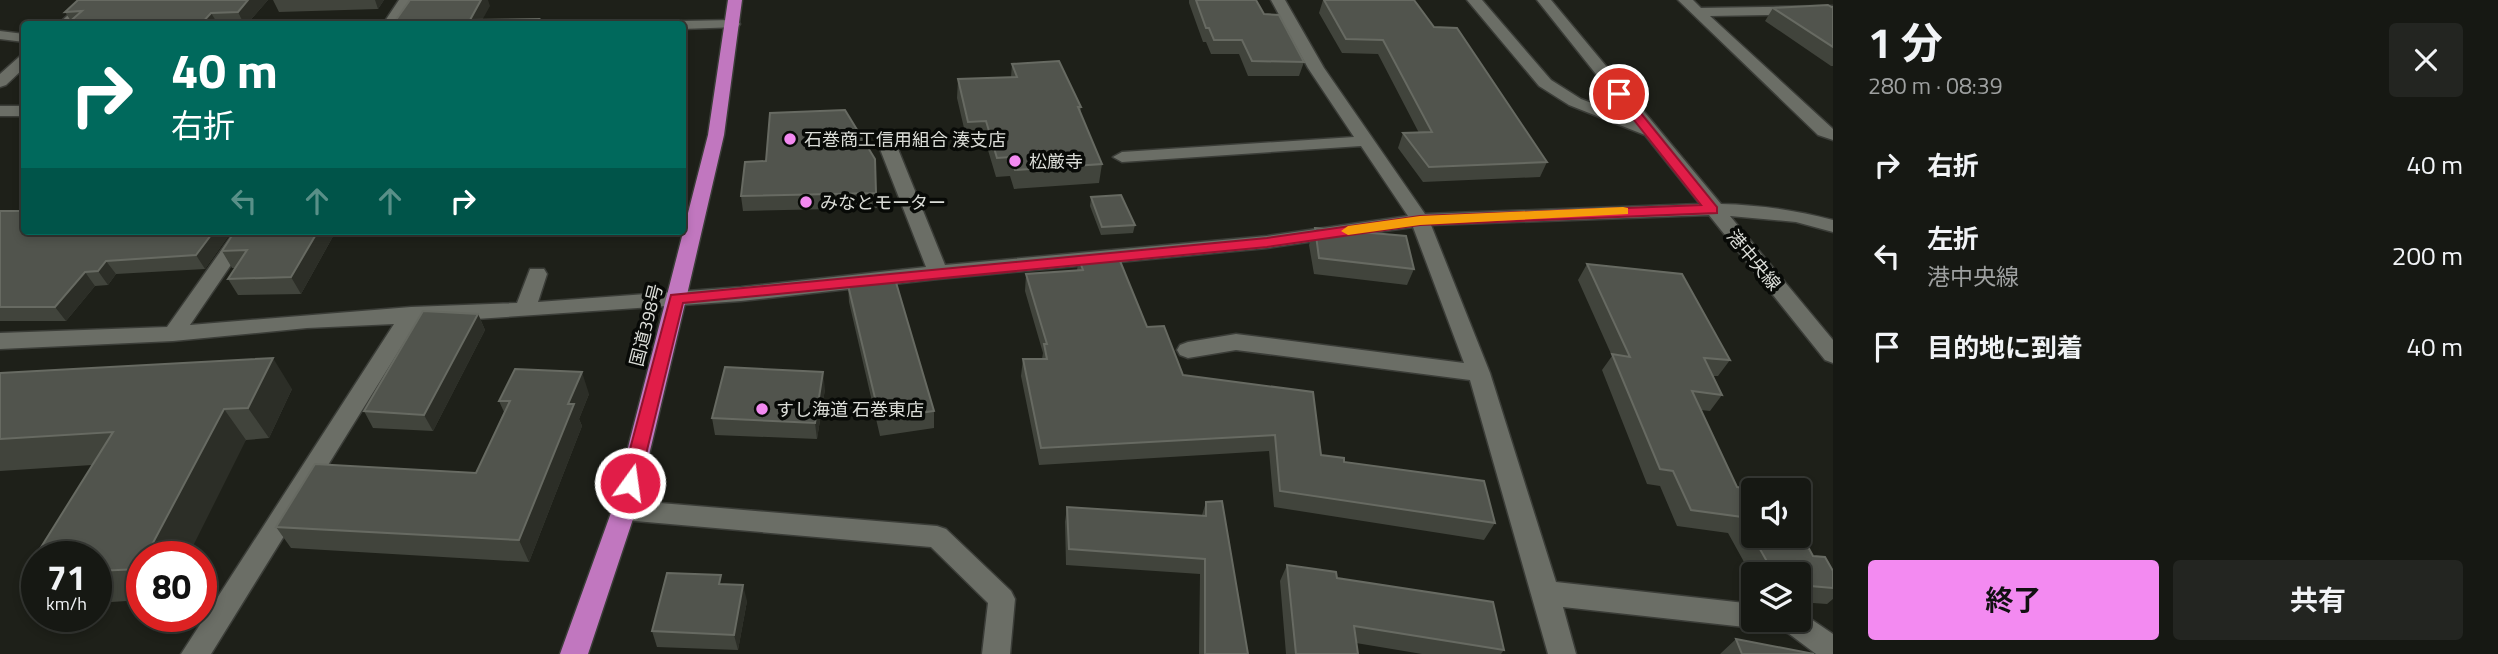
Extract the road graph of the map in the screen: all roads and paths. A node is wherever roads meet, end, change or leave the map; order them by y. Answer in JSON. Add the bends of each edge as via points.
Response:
{"nodes":[{"id":1,"x":93,"y":0,"type":"edge"},
{"id":2,"x":406,"y":0,"type":"edge"},
{"id":3,"x":735,"y":0,"type":"edge"},
{"id":4,"x":1278,"y":0,"type":"edge"},
{"id":5,"x":1474,"y":0,"type":"edge"},
{"id":6,"x":1544,"y":0,"type":"edge"},
{"id":7,"x":1685,"y":0,"type":"edge"},
{"id":8,"x":1833,"y":10,"type":"edge"},
{"id":9,"x":1699,"y":12,"type":"junction"},
{"id":10,"x":68,"y":21,"type":"edge"},
{"id":11,"x":392,"y":21,"type":"edge"},
{"id":12,"x":733,"y":24,"type":"junction"},
{"id":13,"x":686,"y":25,"type":"edge"},
{"id":14,"x":0,"y":35,"type":"edge"},
{"id":15,"x":21,"y":38,"type":"edge"},
{"id":16,"x":21,"y":63,"type":"edge"},
{"id":17,"x":0,"y":82,"type":"edge"},
{"id":18,"x":0,"y":111,"type":"edge"},
{"id":19,"x":21,"y":111,"type":"edge"},
{"id":20,"x":1649,"y":131,"type":"junction"},
{"id":21,"x":1833,"y":135,"type":"edge"},
{"id":22,"x":1366,"y":141,"type":"junction"},
{"id":23,"x":889,"y":149,"type":"dead end"},
{"id":24,"x":1122,"y":157,"type":"dead end"},
{"id":25,"x":1712,"y":210,"type":"junction"},
{"id":26,"x":1420,"y":220,"type":"junction"},
{"id":27,"x":1833,"y":226,"type":"edge"},
{"id":28,"x":242,"y":235,"type":"edge"},
{"id":29,"x":938,"y":272,"type":"junction"},
{"id":30,"x":537,"y":275,"type":"dead end"},
{"id":31,"x":676,"y":299,"type":"junction"},
{"id":32,"x":525,"y":310,"type":"junction"},
{"id":33,"x":411,"y":314,"type":"junction"},
{"id":34,"x":173,"y":334,"type":"junction"},
{"id":35,"x":0,"y":341,"type":"edge"},
{"id":36,"x":1188,"y":350,"type":"dead end"},
{"id":37,"x":1833,"y":355,"type":"edge"},
{"id":38,"x":1479,"y":373,"type":"junction"},
{"id":39,"x":624,"y":510,"type":"junction"},
{"id":40,"x":1546,"y":593,"type":"junction"},
{"id":41,"x":1741,"y":615,"type":"edge"},
{"id":42,"x":1808,"y":632,"type":"edge"},
{"id":43,"x":1833,"y":650,"type":"edge"},
{"id":44,"x":195,"y":654,"type":"edge"},
{"id":45,"x":574,"y":654,"type":"edge"},
{"id":46,"x":996,"y":654,"type":"edge"},
{"id":47,"x":1562,"y":654,"type":"edge"}],
"edges":[{"from":1,"to":10,"type":"street"},
{"from":2,"to":11,"type":"street"},
{"from":3,"to":12,"type":"highway","name":"国道398号"},
{"from":4,"to":22,"type":"street","via":[[1316,68]]},
{"from":5,"to":20,"type":"street","via":[[1545,83],[1574,102]]},
{"from":6,"to":20,"type":"street","name":"港中央線"},
{"from":7,"to":9,"type":"street"},
{"from":8,"to":9,"type":"street"},
{"from":9,"to":21,"type":"street"},
{"from":12,"to":13,"type":"street"},
{"from":12,"to":31,"type":"highway","name":"国道398号","via":[[716,135]]},
{"from":14,"to":15,"type":"street"},
{"from":16,"to":17,"type":"street"},
{"from":18,"to":19,"type":"street"},
{"from":20,"to":25,"type":"street","name":"港中央線"},
{"from":22,"to":24,"type":"street"},
{"from":22,"to":26,"type":"street"},
{"from":23,"to":29,"type":"street"},
{"from":25,"to":26,"type":"street"},
{"from":25,"to":27,"type":"street","via":[[1763,211]]},
{"from":25,"to":37,"type":"street","name":"港中央線"},
{"from":26,"to":29,"type":"street","via":[[1267,242]]},
{"from":26,"to":38,"type":"street"},
{"from":28,"to":34,"type":"street"},
{"from":29,"to":31,"type":"street"},
{"from":30,"to":32,"type":"street"},
{"from":31,"to":32,"type":"street"},
{"from":31,"to":39,"type":"highway","name":"国道398号"},
{"from":32,"to":33,"type":"street"},
{"from":33,"to":34,"type":"street"},
{"from":33,"to":44,"type":"street"},
{"from":34,"to":35,"type":"street"},
{"from":36,"to":38,"type":"street","via":[[1236,342]]},
{"from":38,"to":40,"type":"street"},
{"from":39,"to":45,"type":"highway","name":"国道398号"},
{"from":39,"to":46,"type":"street","via":[[937,537],[1002,599]]},
{"from":40,"to":41,"type":"street"},
{"from":40,"to":47,"type":"street"},
{"from":42,"to":43,"type":"street"}]}
